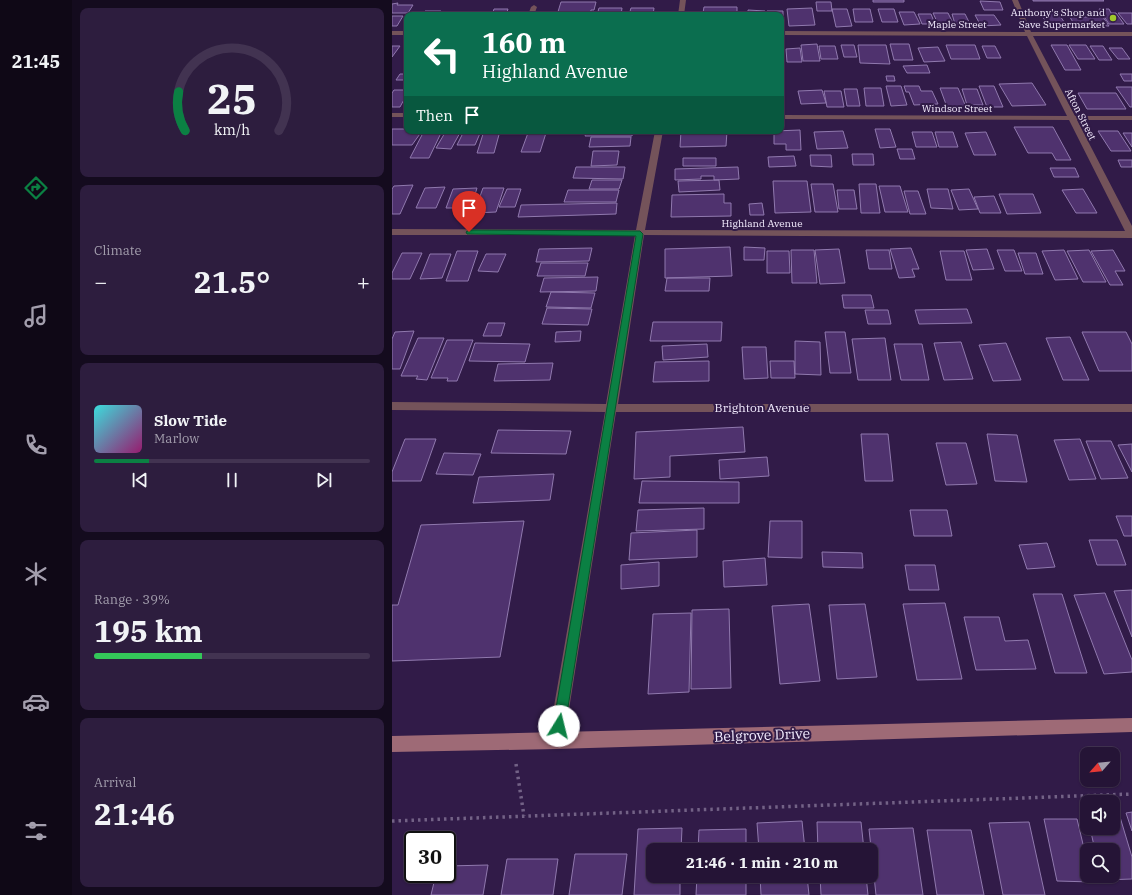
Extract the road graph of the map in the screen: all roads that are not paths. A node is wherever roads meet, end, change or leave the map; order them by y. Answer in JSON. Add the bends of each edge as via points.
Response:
{"nodes":[{"id":1,"x":683,"y":0,"type":"edge"},
{"id":2,"x":1014,"y":0,"type":"edge"},
{"id":3,"x":534,"y":7,"type":"dead end"},
{"id":4,"x":532,"y":12,"type":"edge"},
{"id":5,"x":681,"y":12,"type":"edge"},
{"id":6,"x":392,"y":33,"type":"edge"},
{"id":7,"x":404,"y":33,"type":"edge"},
{"id":8,"x":784,"y":33,"type":"edge"},
{"id":9,"x":1029,"y":34,"type":"junction"},
{"id":10,"x":1132,"y":34,"type":"edge"},
{"id":11,"x":392,"y":115,"type":"edge"},
{"id":12,"x":404,"y":115,"type":"edge"},
{"id":13,"x":784,"y":117,"type":"edge"},
{"id":14,"x":1072,"y":118,"type":"junction"},
{"id":15,"x":1132,"y":118,"type":"edge"},
{"id":16,"x":658,"y":134,"type":"edge"},
{"id":17,"x":392,"y":232,"type":"edge"},
{"id":18,"x":640,"y":234,"type":"junction"},
{"id":19,"x":1132,"y":234,"type":"edge"},
{"id":20,"x":392,"y":406,"type":"edge"},
{"id":21,"x":612,"y":408,"type":"junction"},
{"id":22,"x":1132,"y":408,"type":"edge"},
{"id":23,"x":1132,"y":725,"type":"edge"},
{"id":24,"x":556,"y":741,"type":"junction"},
{"id":25,"x":392,"y":744,"type":"edge"}],
"edges":[{"from":1,"to":5,"type":"street"},
{"from":2,"to":9,"type":"street","name":"Afton Street"},
{"from":3,"to":4,"type":"street"},
{"from":6,"to":7,"type":"street"},
{"from":8,"to":9,"type":"street","name":"Maple Street"},
{"from":9,"to":10,"type":"street","name":"Maple Street"},
{"from":9,"to":14,"type":"street","name":"Afton Street"},
{"from":11,"to":12,"type":"street"},
{"from":13,"to":14,"type":"street","name":"Windsor Street"},
{"from":14,"to":15,"type":"street","name":"Windsor Street"},
{"from":14,"to":19,"type":"street","name":"Afton Street"},
{"from":16,"to":18,"type":"street"},
{"from":17,"to":18,"type":"street","name":"Highland Avenue"},
{"from":18,"to":19,"type":"street","name":"Highland Avenue"},
{"from":18,"to":21,"type":"street"},
{"from":20,"to":21,"type":"street","name":"Brighton Avenue"},
{"from":21,"to":22,"type":"street","name":"Brighton Avenue"},
{"from":21,"to":24,"type":"street"},
{"from":23,"to":24,"type":"street","name":"Belgrove Drive"},
{"from":24,"to":25,"type":"street","name":"Belgrove Drive"}]}
